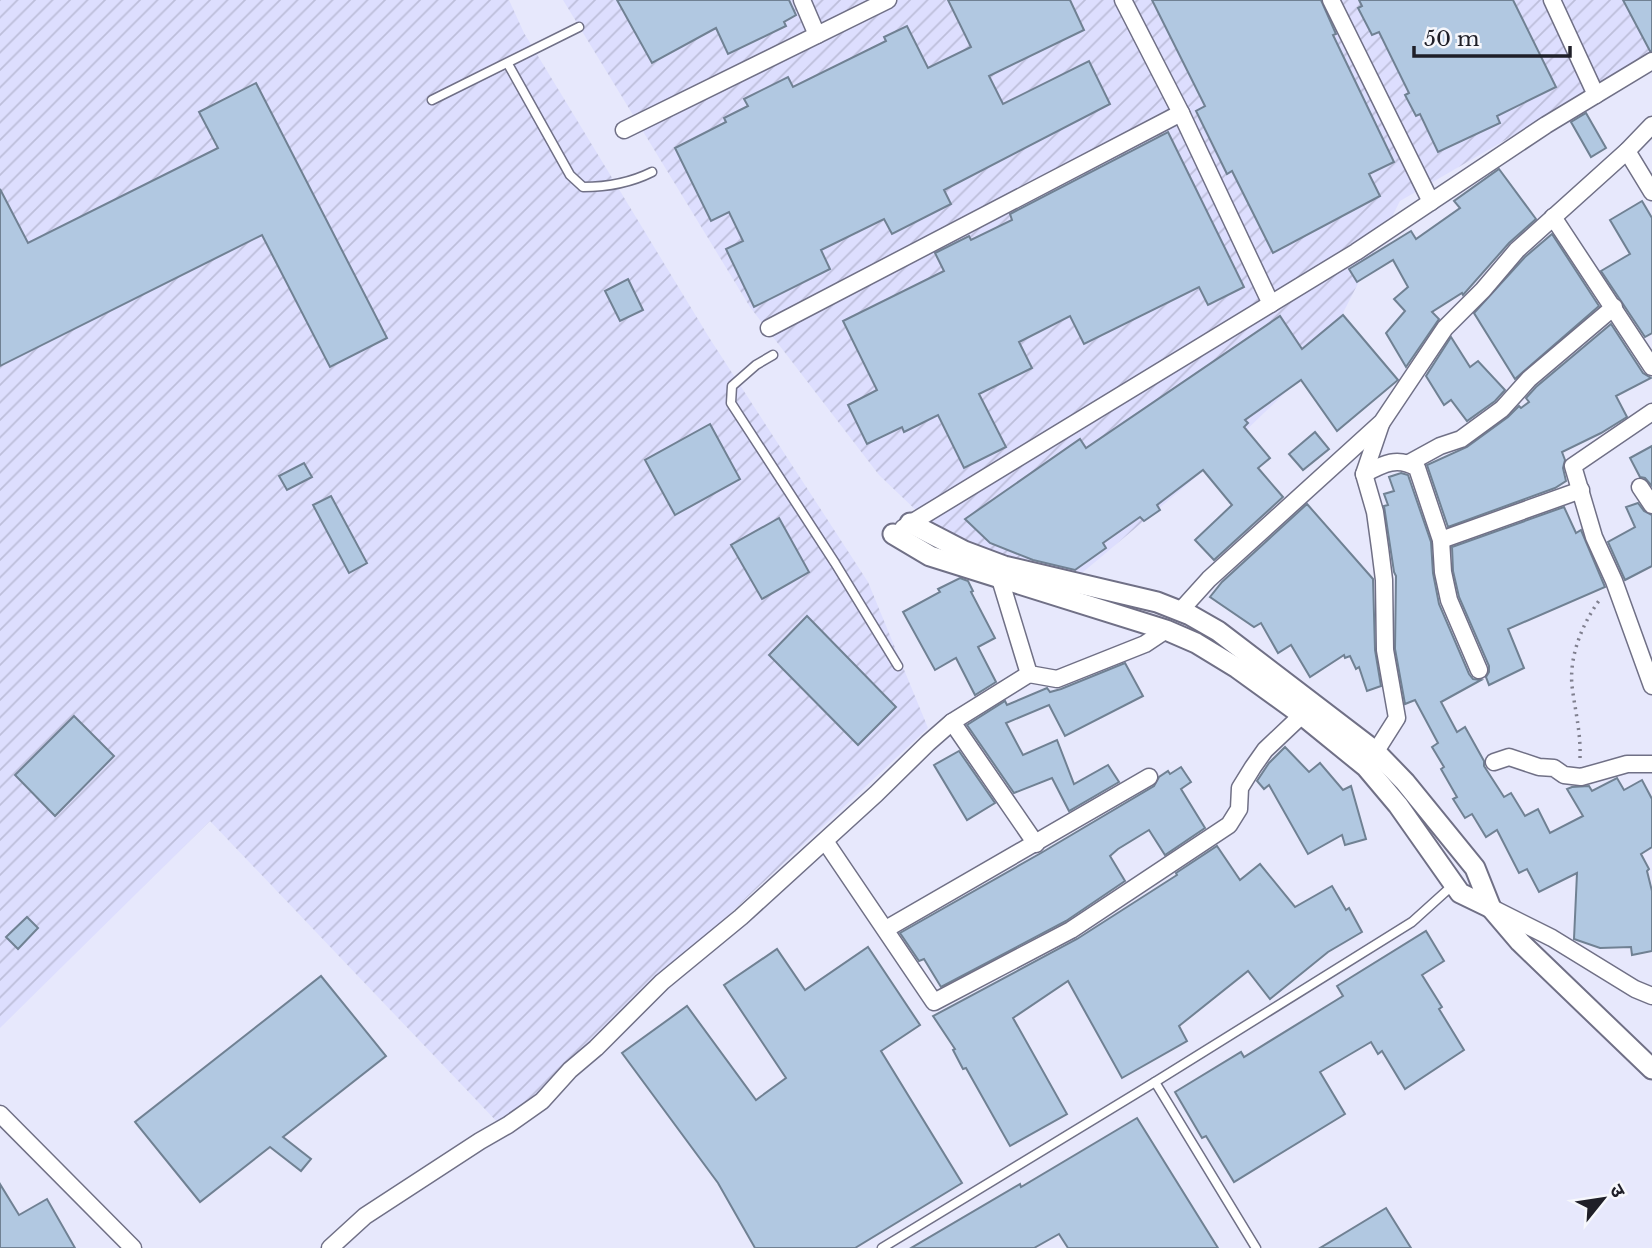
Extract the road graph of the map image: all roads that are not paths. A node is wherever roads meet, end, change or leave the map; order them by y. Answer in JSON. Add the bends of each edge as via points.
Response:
{"nodes":[{"id":1,"x":802,"y":0,"type":"edge"},
{"id":2,"x":888,"y":0,"type":"edge"},
{"id":3,"x":1123,"y":0,"type":"edge"},
{"id":4,"x":1331,"y":0,"type":"edge"},
{"id":5,"x":1552,"y":0,"type":"edge"},
{"id":6,"x":579,"y":27,"type":"dead end"},
{"id":7,"x":817,"y":34,"type":"junction"},
{"id":8,"x":1652,"y":61,"type":"edge"},
{"id":9,"x":508,"y":64,"type":"junction"},
{"id":10,"x":1596,"y":94,"type":"junction"},
{"id":11,"x":432,"y":100,"type":"dead end"},
{"id":12,"x":1181,"y":113,"type":"junction"},
{"id":13,"x":1652,"y":125,"type":"edge"},
{"id":14,"x":624,"y":130,"type":"dead end"},
{"id":15,"x":1627,"y":151,"type":"junction"},
{"id":16,"x":652,"y":172,"type":"dead end"},
{"id":17,"x":1652,"y":192,"type":"edge"},
{"id":18,"x":1431,"y":202,"type":"junction"},
{"id":19,"x":1553,"y":217,"type":"junction"},
{"id":20,"x":1271,"y":303,"type":"junction"},
{"id":21,"x":1614,"y":307,"type":"junction"},
{"id":22,"x":769,"y":328,"type":"dead end"},
{"id":23,"x":773,"y":355,"type":"dead end"},
{"id":24,"x":1652,"y":368,"type":"edge"},
{"id":25,"x":1652,"y":412,"type":"edge"},
{"id":26,"x":1382,"y":422,"type":"junction"},
{"id":27,"x":1409,"y":463,"type":"junction"},
{"id":28,"x":1364,"y":474,"type":"junction"},
{"id":29,"x":1640,"y":487,"type":"dead end"},
{"id":30,"x":1581,"y":490,"type":"junction"},
{"id":31,"x":1652,"y":505,"type":"edge"},
{"id":32,"x":901,"y":528,"type":"junction"},
{"id":33,"x":1441,"y":540,"type":"junction"},
{"id":34,"x":1000,"y":579,"type":"junction"},
{"id":35,"x":1181,"y":610,"type":"junction"},
{"id":36,"x":1166,"y":630,"type":"junction"},
{"id":37,"x":898,"y":666,"type":"dead end"},
{"id":38,"x":1479,"y":670,"type":"dead end"},
{"id":39,"x":1029,"y":674,"type":"junction"},
{"id":40,"x":1652,"y":686,"type":"edge"},
{"id":41,"x":1302,"y":715,"type":"junction"},
{"id":42,"x":952,"y":722,"type":"junction"},
{"id":43,"x":1370,"y":759,"type":"junction"},
{"id":44,"x":1494,"y":762,"type":"dead end"},
{"id":45,"x":1652,"y":764,"type":"edge"},
{"id":46,"x":1149,"y":777,"type":"dead end"},
{"id":47,"x":825,"y":841,"type":"junction"},
{"id":48,"x":1036,"y":844,"type":"junction"},
{"id":49,"x":1454,"y":885,"type":"junction"},
{"id":50,"x":1491,"y":908,"type":"junction"},
{"id":51,"x":886,"y":929,"type":"junction"},
{"id":52,"x":1652,"y":996,"type":"edge"},
{"id":53,"x":1652,"y":1069,"type":"edge"},
{"id":54,"x":1156,"y":1082,"type":"junction"},
{"id":55,"x":0,"y":1114,"type":"edge"},
{"id":56,"x":132,"y":1248,"type":"edge"},
{"id":57,"x":330,"y":1248,"type":"edge"},
{"id":58,"x":882,"y":1248,"type":"edge"},
{"id":59,"x":1256,"y":1248,"type":"edge"}],
"edges":[{"from":1,"to":7,"type":"street"},
{"from":2,"to":7,"type":"street"},
{"from":3,"to":12,"type":"street"},
{"from":4,"to":18,"type":"street"},
{"from":5,"to":10,"type":"street"},
{"from":6,"to":9,"type":"lane"},
{"from":7,"to":14,"type":"street"},
{"from":8,"to":10,"type":"street"},
{"from":9,"to":11,"type":"lane"},
{"from":9,"to":16,"type":"lane","via":[[570,175],[583,187],[629,183]]},
{"from":10,"to":18,"type":"street"},
{"from":12,"to":20,"type":"street"},
{"from":12,"to":22,"type":"street"},
{"from":13,"to":15,"type":"street"},
{"from":15,"to":17,"type":"street"},
{"from":15,"to":19,"type":"street"},
{"from":18,"to":20,"type":"street"},
{"from":19,"to":21,"type":"street"},
{"from":19,"to":26,"type":"street","via":[[1444,328]]},
{"from":20,"to":32,"type":"street"},
{"from":21,"to":24,"type":"street"},
{"from":21,"to":27,"type":"street","via":[[1529,379],[1502,409],[1461,439]]},
{"from":23,"to":37,"type":"lane","via":[[732,386],[731,403]]},
{"from":25,"to":30,"type":"street","via":[[1573,466]]},
{"from":26,"to":28,"type":"street"},
{"from":26,"to":35,"type":"street","via":[[1209,579]]},
{"from":27,"to":28,"type":"street","via":[[1385,462]]},
{"from":27,"to":33,"type":"street","via":[[1417,468]]},
{"from":28,"to":43,"type":"street","via":[[1380,548],[1385,650],[1397,718]]},
{"from":29,"to":31,"type":"street"},
{"from":30,"to":33,"type":"street"},
{"from":30,"to":40,"type":"street","via":[[1594,537]]},
{"from":32,"to":34,"type":"street","via":[[930,556]]},
{"from":32,"to":35,"type":"street","via":[[1004,566]]},
{"from":33,"to":38,"type":"street","via":[[1449,600]]},
{"from":34,"to":36,"type":"street"},
{"from":34,"to":39,"type":"street"},
{"from":35,"to":43,"type":"street","via":[[1218,631]]},
{"from":36,"to":39,"type":"street","via":[[1145,644],[1056,679]]},
{"from":36,"to":41,"type":"street","via":[[1237,668]]},
{"from":39,"to":42,"type":"street"},
{"from":41,"to":43,"type":"street"},
{"from":41,"to":51,"type":"street","via":[[1253,766],[1240,788],[1239,809],[1229,825],[1071,930],[934,1002]]},
{"from":42,"to":47,"type":"street"},
{"from":42,"to":48,"type":"street"},
{"from":43,"to":49,"type":"street"},
{"from":43,"to":50,"type":"street","via":[[1425,805],[1475,868]]},
{"from":44,"to":45,"type":"street","via":[[1509,757],[1581,777],[1627,764]]},
{"from":46,"to":48,"type":"street"},
{"from":47,"to":51,"type":"street"},
{"from":47,"to":57,"type":"street","via":[[662,982],[542,1101],[365,1216]]},
{"from":48,"to":51,"type":"street"},
{"from":49,"to":50,"type":"street","via":[[1460,893]]},
{"from":49,"to":54,"type":"lane","via":[[1412,922]]},
{"from":50,"to":52,"type":"street"},
{"from":50,"to":53,"type":"street","via":[[1520,942]]},
{"from":54,"to":58,"type":"lane"},
{"from":54,"to":59,"type":"lane"},
{"from":55,"to":56,"type":"street"}]}
